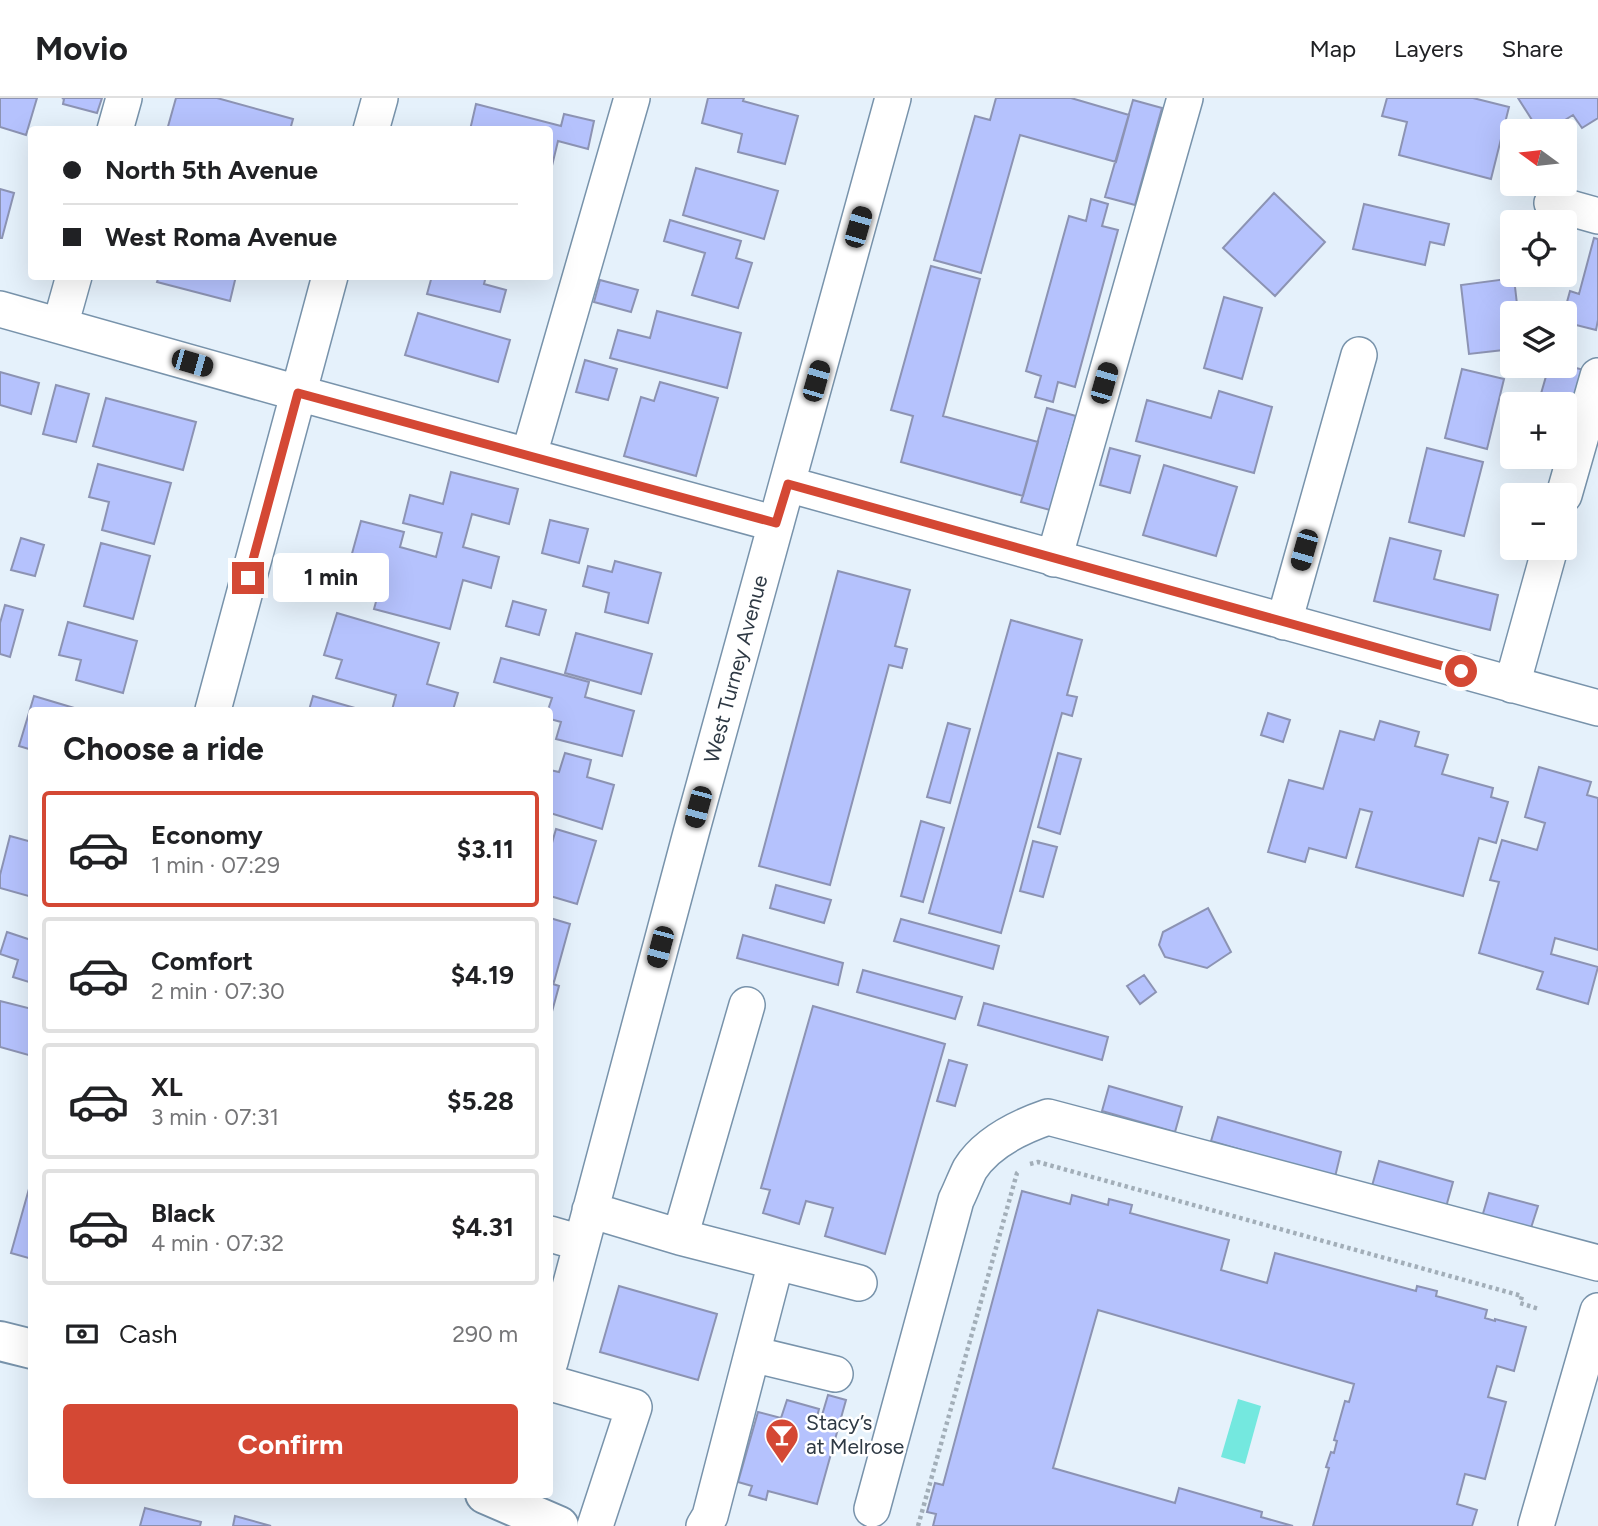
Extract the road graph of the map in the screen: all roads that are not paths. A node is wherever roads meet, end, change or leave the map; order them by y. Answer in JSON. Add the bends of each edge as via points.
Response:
{"nodes":[{"id":1,"x":124,"y":98,"type":"edge"},
{"id":2,"x":380,"y":98,"type":"edge"},
{"id":3,"x":632,"y":98,"type":"edge"},
{"id":4,"x":893,"y":98,"type":"edge"},
{"id":5,"x":1185,"y":98,"type":"edge"},
{"id":6,"x":116,"y":126,"type":"edge"},
{"id":7,"x":372,"y":126,"type":"edge"},
{"id":8,"x":1552,"y":203,"type":"dead end"},
{"id":9,"x":1598,"y":216,"type":"edge"},
{"id":10,"x":73,"y":280,"type":"edge"},
{"id":11,"x":329,"y":280,"type":"edge"},
{"id":12,"x":0,"y":309,"type":"edge"},
{"id":13,"x":60,"y":326,"type":"junction"},
{"id":14,"x":1359,"y":355,"type":"dead end"},
{"id":15,"x":1598,"y":376,"type":"edge"},
{"id":16,"x":298,"y":393,"type":"junction"},
{"id":17,"x":529,"y":455,"type":"junction"},
{"id":18,"x":1567,"y":483,"type":"edge"},
{"id":19,"x":788,"y":484,"type":"junction"},
{"id":20,"x":776,"y":523,"type":"junction"},
{"id":21,"x":1054,"y":559,"type":"junction"},
{"id":22,"x":1547,"y":560,"type":"edge"},
{"id":23,"x":1284,"y":622,"type":"junction"},
{"id":24,"x":1512,"y":685,"type":"junction"},
{"id":25,"x":214,"y":707,"type":"edge"},
{"id":26,"x":1598,"y":708,"type":"edge"},
{"id":27,"x":747,"y":1005,"type":"dead end"},
{"id":28,"x":590,"y":1210,"type":"junction"},
{"id":29,"x":680,"y":1237,"type":"junction"},
{"id":30,"x":565,"y":1238,"type":"edge"},
{"id":31,"x":776,"y":1262,"type":"junction"},
{"id":32,"x":1598,"y":1264,"type":"edge"},
{"id":33,"x":859,"y":1283,"type":"dead end"},
{"id":34,"x":1598,"y":1311,"type":"edge"},
{"id":35,"x":553,"y":1337,"type":"edge"},
{"id":36,"x":0,"y":1340,"type":"edge"},
{"id":37,"x":28,"y":1348,"type":"edge"},
{"id":38,"x":752,"y":1354,"type":"junction"},
{"id":39,"x":835,"y":1374,"type":"dead end"},
{"id":40,"x":553,"y":1384,"type":"edge"},
{"id":41,"x":504,"y":1505,"type":"edge"},
{"id":42,"x":872,"y":1509,"type":"dead end"},
{"id":43,"x":559,"y":1526,"type":"edge"},
{"id":44,"x":595,"y":1526,"type":"edge"},
{"id":45,"x":704,"y":1526,"type":"edge"},
{"id":46,"x":1536,"y":1526,"type":"edge"}],
"edges":[{"from":1,"to":6,"type":"street"},
{"from":2,"to":7,"type":"street"},
{"from":3,"to":17,"type":"street"},
{"from":4,"to":19,"type":"street","name":"West Turney Avenue"},
{"from":5,"to":21,"type":"street"},
{"from":8,"to":9,"type":"street"},
{"from":10,"to":13,"type":"street"},
{"from":11,"to":16,"type":"street"},
{"from":12,"to":13,"type":"street"},
{"from":13,"to":16,"type":"street"},
{"from":14,"to":23,"type":"street"},
{"from":15,"to":18,"type":"street"},
{"from":16,"to":17,"type":"street"},
{"from":16,"to":25,"type":"street"},
{"from":17,"to":20,"type":"street"},
{"from":19,"to":20,"type":"street","name":"West Turney Avenue"},
{"from":19,"to":21,"type":"street"},
{"from":20,"to":28,"type":"street","name":"West Turney Avenue"},
{"from":21,"to":23,"type":"street"},
{"from":22,"to":24,"type":"street"},
{"from":23,"to":24,"type":"street"},
{"from":24,"to":26,"type":"street"},
{"from":27,"to":29,"type":"street"},
{"from":28,"to":29,"type":"street"},
{"from":28,"to":30,"type":"street","name":"West Turney Avenue"},
{"from":29,"to":31,"type":"street"},
{"from":30,"to":35,"type":"street","name":"West Turney Avenue"},
{"from":31,"to":33,"type":"street"},
{"from":31,"to":38,"type":"street"},
{"from":32,"to":42,"type":"street","via":[[1048,1117],[1020,1127],[989,1147],[971,1167],[956,1200]]},
{"from":34,"to":46,"type":"street"},
{"from":36,"to":37,"type":"main road"},
{"from":38,"to":39,"type":"street"},
{"from":38,"to":45,"type":"street"},
{"from":40,"to":44,"type":"street","via":[[634,1407]]},
{"from":41,"to":43,"type":"main road"}]}
